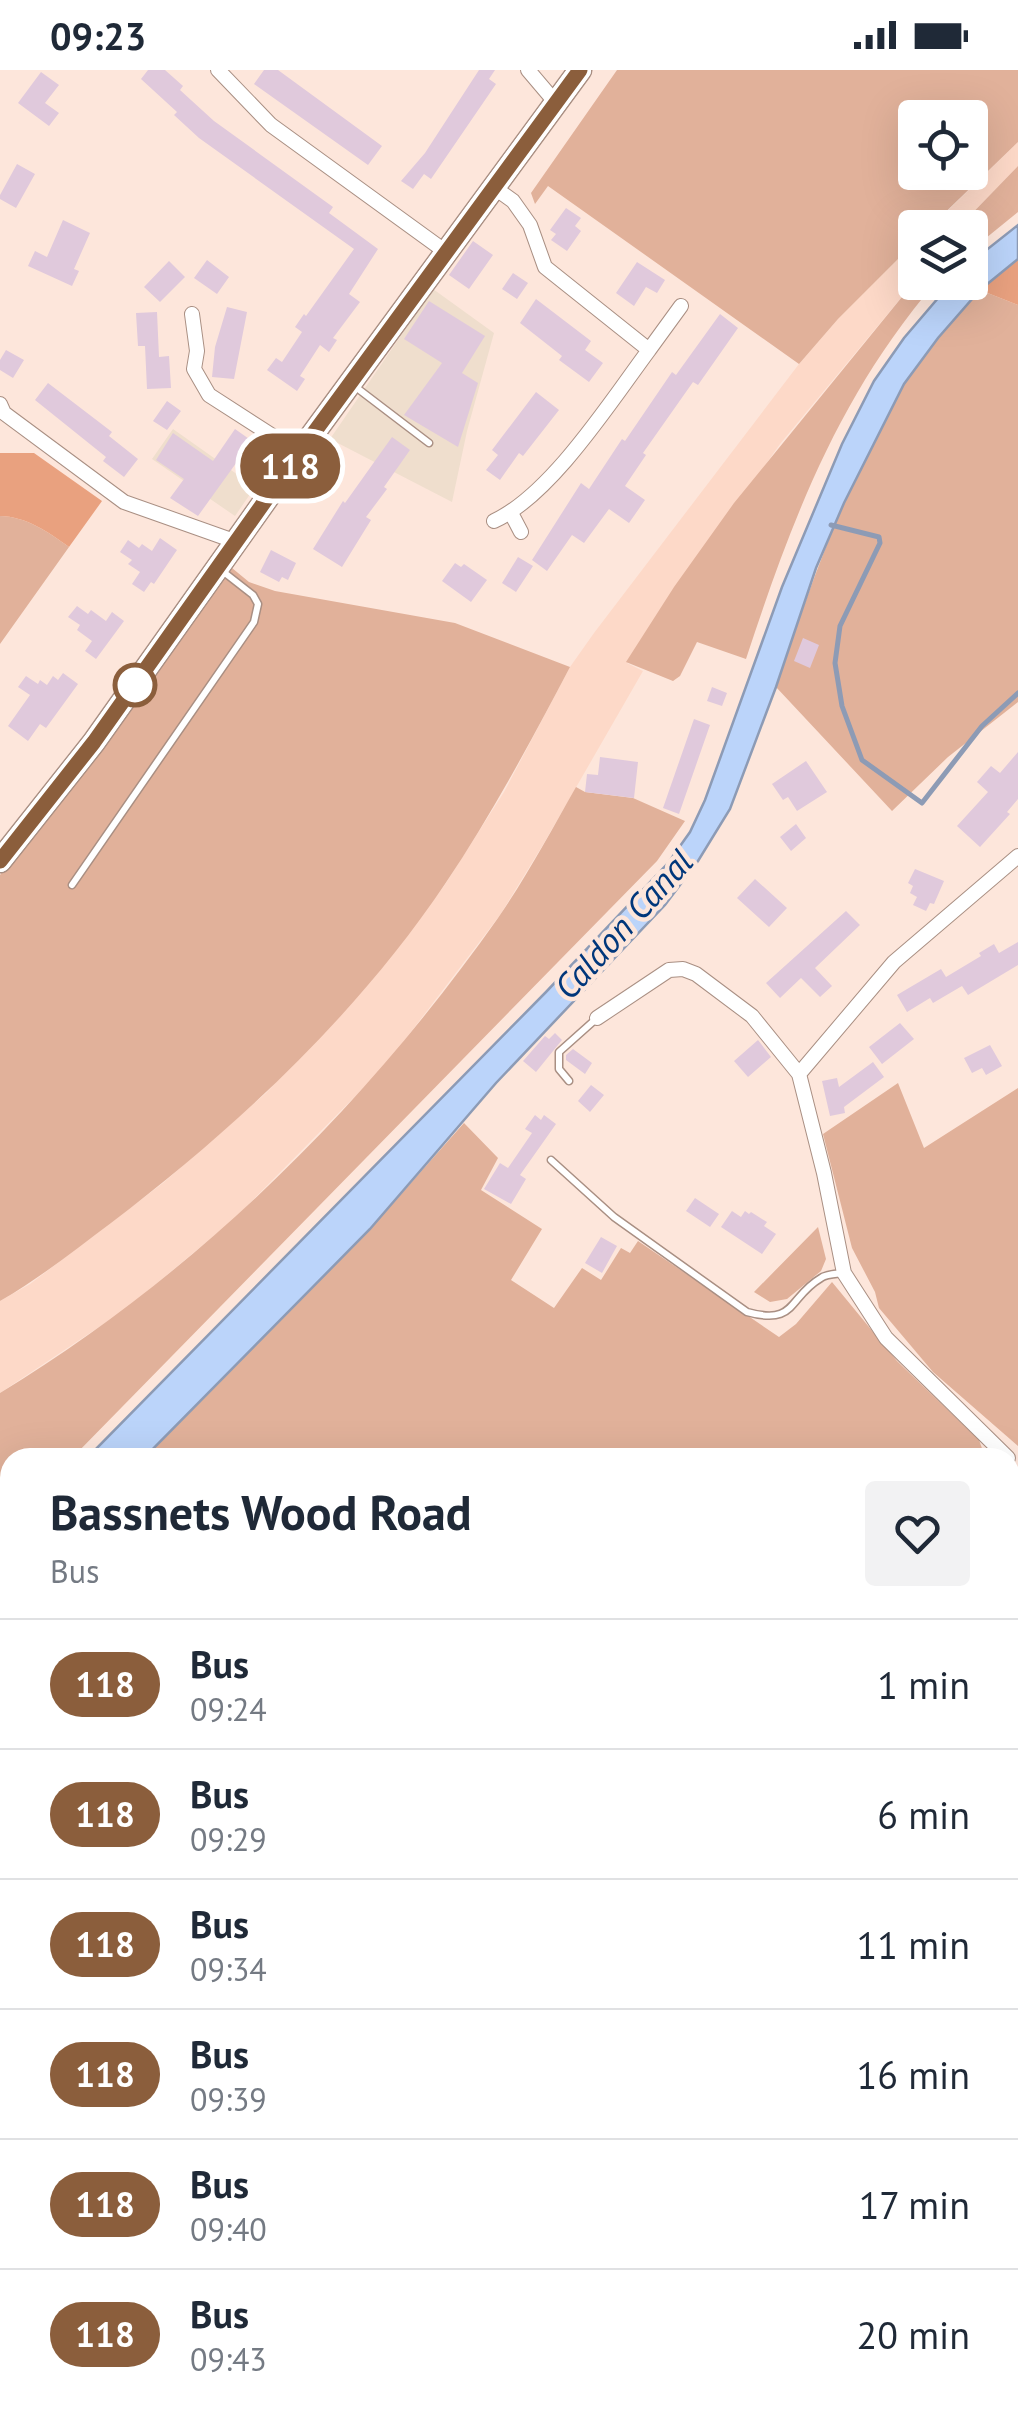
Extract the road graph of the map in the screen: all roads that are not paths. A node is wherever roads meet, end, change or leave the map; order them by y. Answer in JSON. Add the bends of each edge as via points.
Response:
{"nodes":[{"id":1,"x":218,"y":70,"type":"edge"},
{"id":2,"x":528,"y":70,"type":"edge"},
{"id":3,"x":580,"y":70,"type":"edge"},
{"id":4,"x":556,"y":102,"type":"junction"},
{"id":5,"x":496,"y":188,"type":"junction"},
{"id":6,"x":446,"y":252,"type":"junction"},
{"id":7,"x":682,"y":306,"type":"dead end"},
{"id":8,"x":192,"y":314,"type":"dead end"},
{"id":9,"x":650,"y":350,"type":"junction"},
{"id":10,"x":352,"y":384,"type":"junction"},
{"id":11,"x":0,"y":404,"type":"edge"},
{"id":12,"x":429,"y":443,"type":"dead end"},
{"id":13,"x":299,"y":453,"type":"junction"},
{"id":14,"x":511,"y":513,"type":"junction"},
{"id":15,"x":494,"y":521,"type":"dead end"},
{"id":16,"x":521,"y":532,"type":"dead end"},
{"id":17,"x":237,"y":542,"type":"junction"},
{"id":18,"x":219,"y":568,"type":"junction"},
{"id":19,"x":1018,"y":856,"type":"edge"},
{"id":20,"x":0,"y":860,"type":"edge"},
{"id":21,"x":72,"y":886,"type":"dead end"},
{"id":22,"x":597,"y":1018,"type":"joint"},
{"id":23,"x":800,"y":1074,"type":"junction"},
{"id":24,"x":569,"y":1081,"type":"dead end"},
{"id":25,"x":551,"y":1160,"type":"dead end"},
{"id":26,"x":844,"y":1274,"type":"junction"},
{"id":27,"x":999,"y":1448,"type":"edge"}],
"edges":[{"from":1,"to":6,"type":"street","via":[[271,125]]},
{"from":2,"to":4,"type":"street"},
{"from":3,"to":4,"type":"highway"},
{"from":4,"to":5,"type":"highway"},
{"from":5,"to":6,"type":"highway"},
{"from":5,"to":9,"type":"street","via":[[530,225],[545,267]]},
{"from":6,"to":10,"type":"highway"},
{"from":7,"to":9,"type":"street"},
{"from":8,"to":13,"type":"street","via":[[194,369],[209,395]]},
{"from":9,"to":14,"type":"street","via":[[592,428]]},
{"from":10,"to":12,"type":"lane"},
{"from":10,"to":13,"type":"highway"},
{"from":11,"to":17,"type":"street","via":[[124,502]]},
{"from":13,"to":17,"type":"highway"},
{"from":14,"to":15,"type":"street"},
{"from":14,"to":16,"type":"street"},
{"from":17,"to":18,"type":"highway"},
{"from":18,"to":20,"type":"highway"},
{"from":18,"to":21,"type":"lane","via":[[253,595],[254,622]]},
{"from":19,"to":23,"type":"street","via":[[894,962]]},
{"from":22,"to":23,"type":"street","via":[[669,970],[683,969],[752,1016]]},
{"from":22,"to":24,"type":"lane","via":[[559,1052],[559,1069]]},
{"from":23,"to":26,"type":"street"},
{"from":25,"to":26,"type":"lane","via":[[614,1217],[746,1312],[768,1318],[788,1310],[822,1277]]},
{"from":26,"to":27,"type":"street","via":[[886,1338]]}]}
